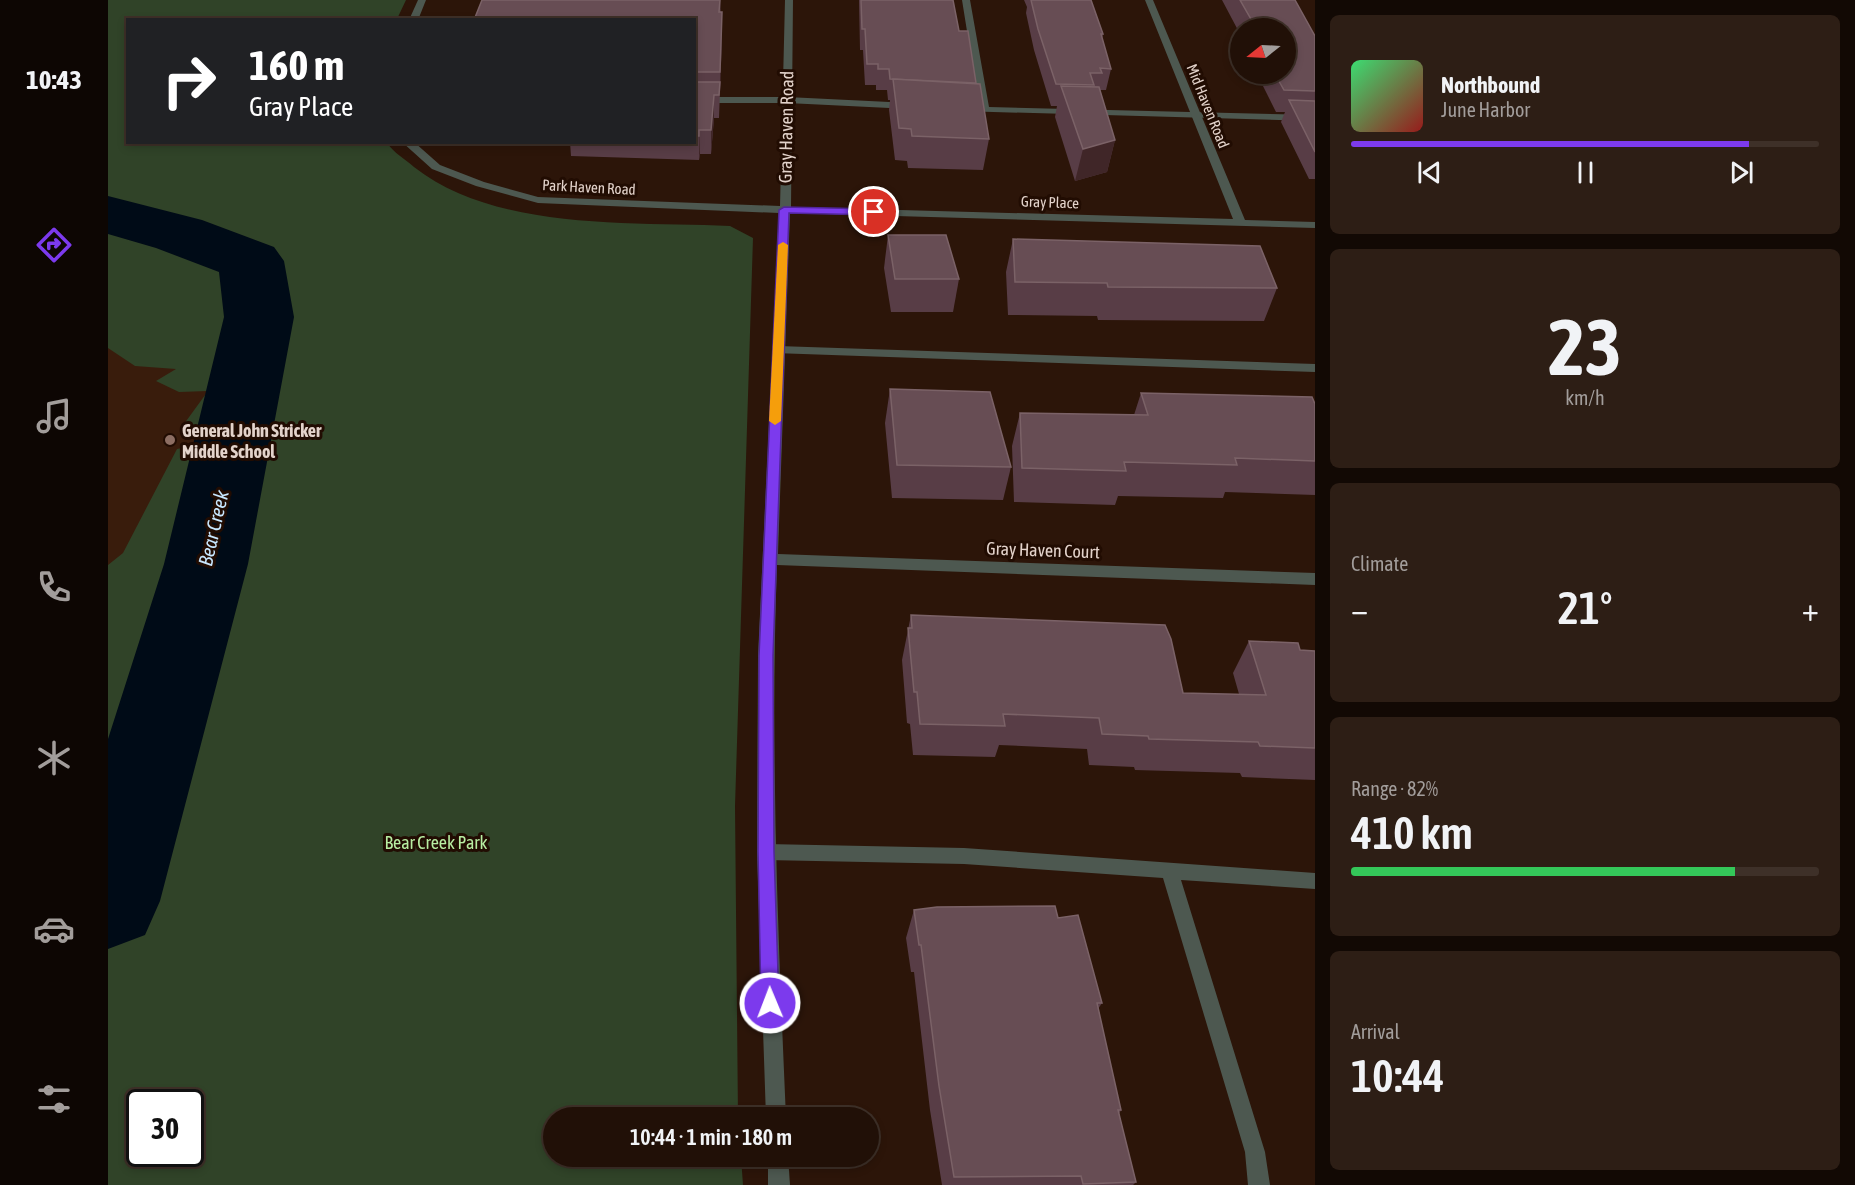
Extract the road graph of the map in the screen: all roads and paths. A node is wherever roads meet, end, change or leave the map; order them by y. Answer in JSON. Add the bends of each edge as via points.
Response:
{"nodes":[{"id":1,"x":422,"y":0,"type":"edge"},
{"id":2,"x":789,"y":0,"type":"edge"},
{"id":3,"x":966,"y":0,"type":"edge"},
{"id":4,"x":1149,"y":0,"type":"edge"},
{"id":5,"x":414,"y":18,"type":"edge"},
{"id":6,"x":696,"y":100,"type":"edge"},
{"id":7,"x":787,"y":100,"type":"junction"},
{"id":8,"x":916,"y":106,"type":"edge"},
{"id":9,"x":951,"y":108,"type":"edge"},
{"id":10,"x":985,"y":110,"type":"junction"},
{"id":11,"x":1196,"y":115,"type":"junction"},
{"id":12,"x":1315,"y":118,"type":"edge"},
{"id":13,"x":409,"y":144,"type":"edge"},
{"id":14,"x":784,"y":210,"type":"junction"},
{"id":15,"x":1240,"y":222,"type":"junction"},
{"id":16,"x":1315,"y":225,"type":"edge"},
{"id":17,"x":778,"y":350,"type":"junction"},
{"id":18,"x":1315,"y":368,"type":"edge"},
{"id":19,"x":770,"y":559,"type":"junction"},
{"id":20,"x":1315,"y":579,"type":"edge"},
{"id":21,"x":766,"y":852,"type":"junction"},
{"id":22,"x":1170,"y":870,"type":"junction"},
{"id":23,"x":1315,"y":881,"type":"edge"},
{"id":24,"x":776,"y":1107,"type":"edge"},
{"id":25,"x":778,"y":1167,"type":"edge"},
{"id":26,"x":779,"y":1185,"type":"edge"},
{"id":27,"x":1259,"y":1185,"type":"edge"}],
"edges":[{"from":1,"to":5,"type":"street"},
{"from":2,"to":7,"type":"street","name":"Gray Haven Road"},
{"from":3,"to":10,"type":"street"},
{"from":4,"to":11,"type":"street","name":"Mid Haven Road"},
{"from":6,"to":7,"type":"street"},
{"from":7,"to":8,"type":"street"},
{"from":7,"to":14,"type":"street","name":"Gray Haven Road"},
{"from":9,"to":10,"type":"street"},
{"from":10,"to":11,"type":"street"},
{"from":11,"to":12,"type":"street"},
{"from":11,"to":15,"type":"street","name":"Mid Haven Road"},
{"from":13,"to":14,"type":"street","name":"Park Haven Road","via":[[436,167],[538,200]]},
{"from":14,"to":15,"type":"street","name":"Gray Place"},
{"from":14,"to":17,"type":"street","name":"Gray Haven Road"},
{"from":15,"to":16,"type":"street","name":"Gray Place"},
{"from":17,"to":18,"type":"street"},
{"from":17,"to":19,"type":"street","name":"Gray Haven Road"},
{"from":19,"to":20,"type":"street","name":"Gray Haven Court"},
{"from":19,"to":21,"type":"street","name":"Gray Haven Road"},
{"from":21,"to":22,"type":"street","via":[[964,856]]},
{"from":21,"to":24,"type":"street","name":"Gray Haven Road"},
{"from":22,"to":23,"type":"street"},
{"from":22,"to":27,"type":"street","via":[[1255,1152]]},
{"from":25,"to":26,"type":"street"}]}
